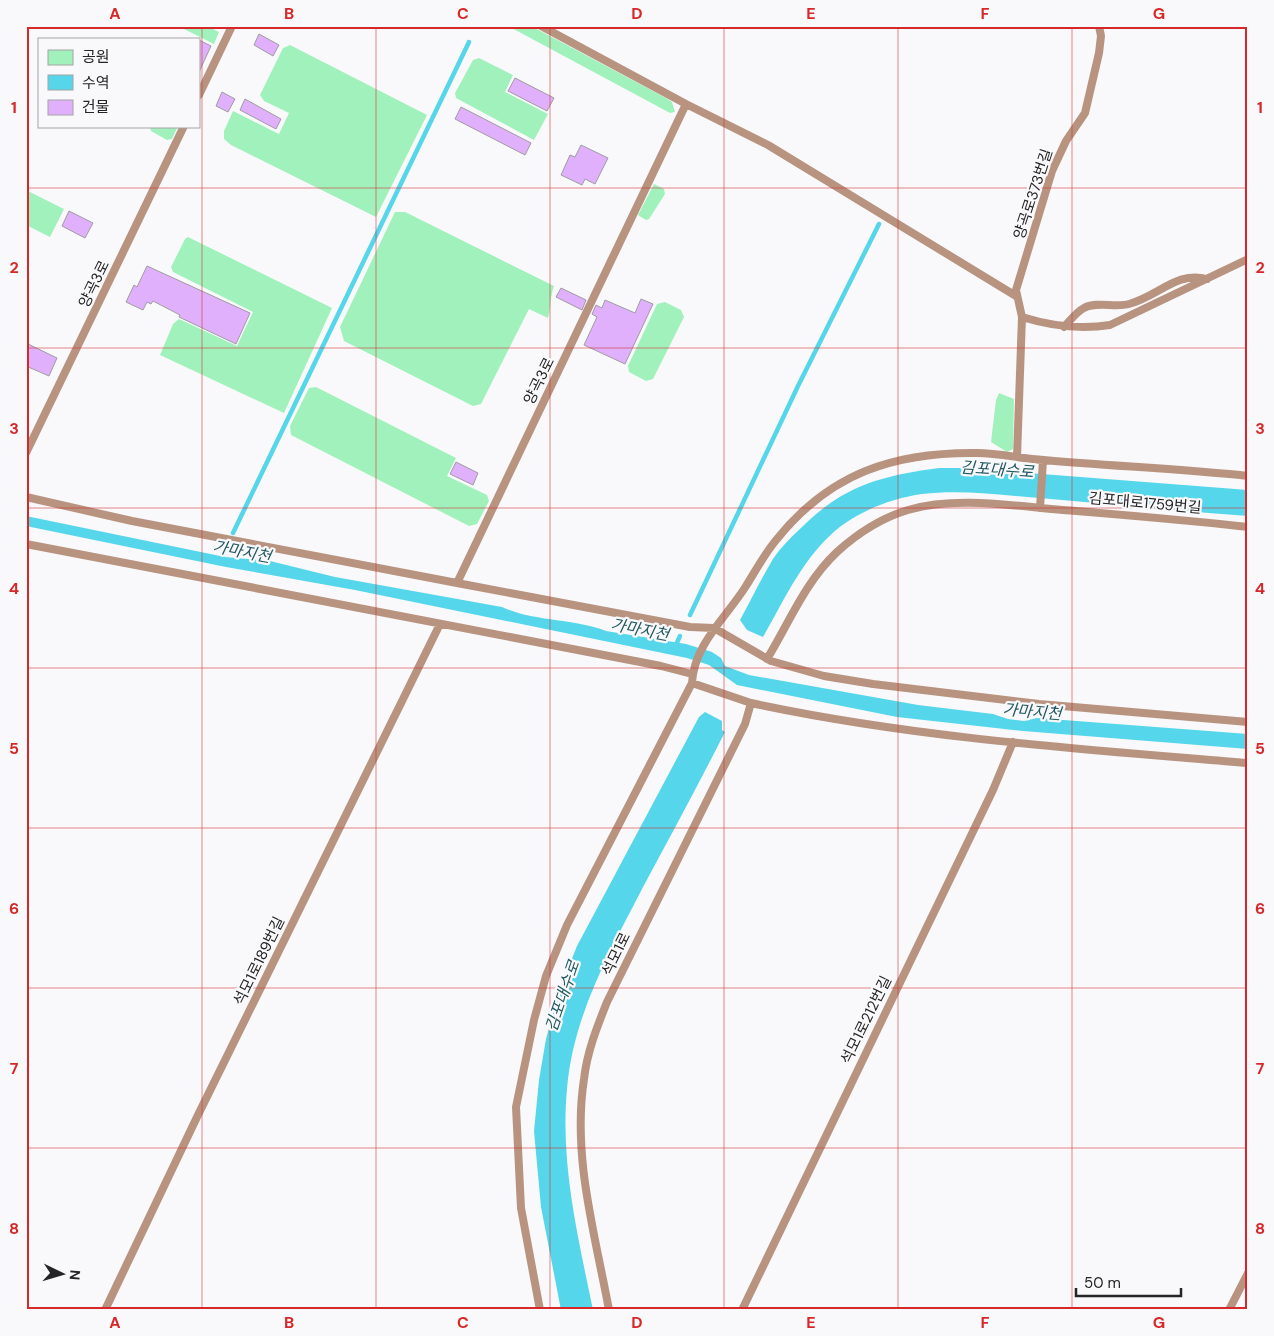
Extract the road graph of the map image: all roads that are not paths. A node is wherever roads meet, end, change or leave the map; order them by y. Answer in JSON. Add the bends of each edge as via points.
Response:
{"nodes":[{"id":1,"x":232,"y":26,"type":"edge"},
{"id":2,"x":541,"y":26,"type":"edge"},
{"id":3,"x":1099,"y":26,"type":"edge"},
{"id":4,"x":200,"y":93,"type":"edge"},
{"id":5,"x":686,"y":104,"type":"junction"},
{"id":6,"x":183,"y":128,"type":"edge"},
{"id":7,"x":1248,"y":259,"type":"edge"},
{"id":8,"x":1207,"y":279,"type":"junction"},
{"id":9,"x":1016,"y":296,"type":"junction"},
{"id":10,"x":1022,"y":316,"type":"junction"},
{"id":11,"x":1064,"y":326,"type":"junction"},
{"id":12,"x":26,"y":453,"type":"edge"},
{"id":13,"x":1017,"y":457,"type":"junction"},
{"id":14,"x":1043,"y":463,"type":"junction"},
{"id":15,"x":1248,"y":476,"type":"edge"},
{"id":16,"x":26,"y":497,"type":"edge"},
{"id":17,"x":1040,"y":505,"type":"junction"},
{"id":18,"x":1248,"y":527,"type":"edge"},
{"id":19,"x":26,"y":544,"type":"edge"},
{"id":20,"x":457,"y":583,"type":"junction"},
{"id":21,"x":440,"y":624,"type":"junction"},
{"id":22,"x":711,"y":631,"type":"junction"},
{"id":23,"x":767,"y":660,"type":"junction"},
{"id":24,"x":693,"y":672,"type":"junction"},
{"id":25,"x":692,"y":684,"type":"junction"},
{"id":26,"x":751,"y":703,"type":"junction"},
{"id":27,"x":1248,"y":722,"type":"edge"},
{"id":28,"x":1013,"y":742,"type":"junction"},
{"id":29,"x":1248,"y":763,"type":"edge"},
{"id":30,"x":1248,"y":1273,"type":"edge"},
{"id":31,"x":105,"y":1310,"type":"edge"},
{"id":32,"x":540,"y":1310,"type":"edge"},
{"id":33,"x":609,"y":1310,"type":"edge"},
{"id":34,"x":742,"y":1310,"type":"edge"},
{"id":35,"x":1229,"y":1310,"type":"edge"}],
"edges":[{"from":1,"to":4,"type":"lane"},
{"from":2,"to":5,"type":"lane"},
{"from":3,"to":9,"type":"lane","name":"양곡로373번길","via":[[1101,36],[1085,113],[1052,171]]},
{"from":5,"to":9,"type":"lane","via":[[768,144]]},
{"from":5,"to":20,"type":"lane","name":"양곡3로"},
{"from":6,"to":12,"type":"lane","name":"양곡3로"},
{"from":7,"to":8,"type":"lane"},
{"from":8,"to":11,"type":"lane","via":[[1110,325],[1088,328]]},
{"from":8,"to":11,"type":"lane","via":[[1185,277],[1129,304],[1084,307]]},
{"from":9,"to":10,"type":"lane"},
{"from":10,"to":11,"type":"lane"},
{"from":10,"to":13,"type":"lane"},
{"from":13,"to":14,"type":"lane"},
{"from":13,"to":22,"type":"lane","via":[[977,453],[912,458],[869,468],[841,482],[777,538],[733,606]]},
{"from":14,"to":15,"type":"lane"},
{"from":14,"to":17,"type":"lane"},
{"from":16,"to":20,"type":"lane","via":[[132,521]]},
{"from":17,"to":18,"type":"lane","name":"김포대로1759번길"},
{"from":17,"to":23,"type":"lane","name":"김포대로1759번길","via":[[936,505],[909,510],[877,522],[825,564],[805,592]]},
{"from":19,"to":21,"type":"lane"},
{"from":20,"to":22,"type":"lane"},
{"from":21,"to":24,"type":"lane"},
{"from":21,"to":31,"type":"lane","name":"석모1로189번길"},
{"from":22,"to":23,"type":"lane"},
{"from":22,"to":24,"type":"lane"},
{"from":23,"to":27,"type":"lane","via":[[793,669],[873,684],[1039,704]]},
{"from":24,"to":25,"type":"lane"},
{"from":25,"to":26,"type":"lane"},
{"from":25,"to":32,"type":"lane","via":[[567,925],[546,976],[536,1012],[516,1106],[521,1208]]},
{"from":26,"to":28,"type":"lane","via":[[856,724]]},
{"from":26,"to":33,"type":"lane","name":"석모1로","via":[[740,736],[607,1002],[589,1054],[581,1097],[583,1164]]},
{"from":28,"to":29,"type":"lane"},
{"from":28,"to":34,"type":"lane","name":"석모1로212번길","via":[[993,790]]},
{"from":30,"to":35,"type":"lane"}]}
